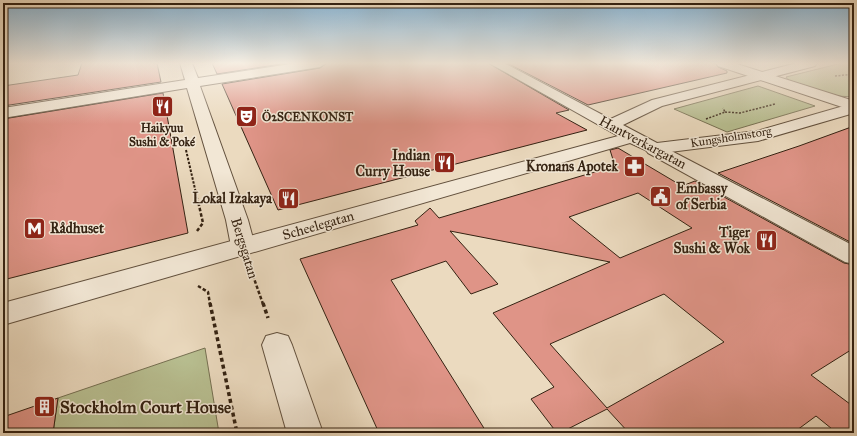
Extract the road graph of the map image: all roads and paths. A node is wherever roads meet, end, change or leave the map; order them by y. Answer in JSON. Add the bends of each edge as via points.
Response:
{"nodes":[{"id":1,"x":190,"y":83,"type":"edge"},
{"id":2,"x":192,"y":83,"type":"edge"},
{"id":3,"x":533,"y":83,"type":"edge"},
{"id":4,"x":729,"y":83,"type":"edge"},
{"id":5,"x":785,"y":83,"type":"edge"},
{"id":6,"x":781,"y":102,"type":"dead end"},
{"id":7,"x":854,"y":107,"type":"edge"},
{"id":8,"x":725,"y":112,"type":"dead end"},
{"id":9,"x":3,"y":113,"type":"edge"},
{"id":10,"x":610,"y":125,"type":"junction"},
{"id":11,"x":633,"y":137,"type":"junction"},
{"id":12,"x":654,"y":149,"type":"junction"},
{"id":13,"x":243,"y":246,"type":"junction"},
{"id":14,"x":854,"y":256,"type":"edge"},
{"id":15,"x":3,"y":314,"type":"edge"},
{"id":16,"x":277,"y":345,"type":"joint"},
{"id":17,"x":305,"y":433,"type":"edge"}],
"edges":[{"from":1,"to":9,"type":"street"},
{"from":2,"to":13,"type":"street","name":"Bergsgatan","via":[[237,220]]},
{"from":3,"to":10,"type":"street","name":"Hantverkargatan"},
{"from":4,"to":10,"type":"street","via":[[657,103]]},
{"from":5,"to":7,"type":"street"},
{"from":6,"to":8,"type":"path","via":[[740,113]]},
{"from":7,"to":12,"type":"street","name":"Kungsholmstorg","via":[[758,136]]},
{"from":10,"to":11,"type":"street","name":"Hantverkargatan"},
{"from":11,"to":12,"type":"street","name":"Hantverkargatan"},
{"from":11,"to":13,"type":"street","name":"Scheelegatan"},
{"from":12,"to":14,"type":"street","name":"Hantverkargatan"},
{"from":13,"to":15,"type":"street","name":"Scheelegatan"},
{"from":13,"to":16,"type":"path","name":"Bergsgatan"},
{"from":16,"to":17,"type":"street"}]}
